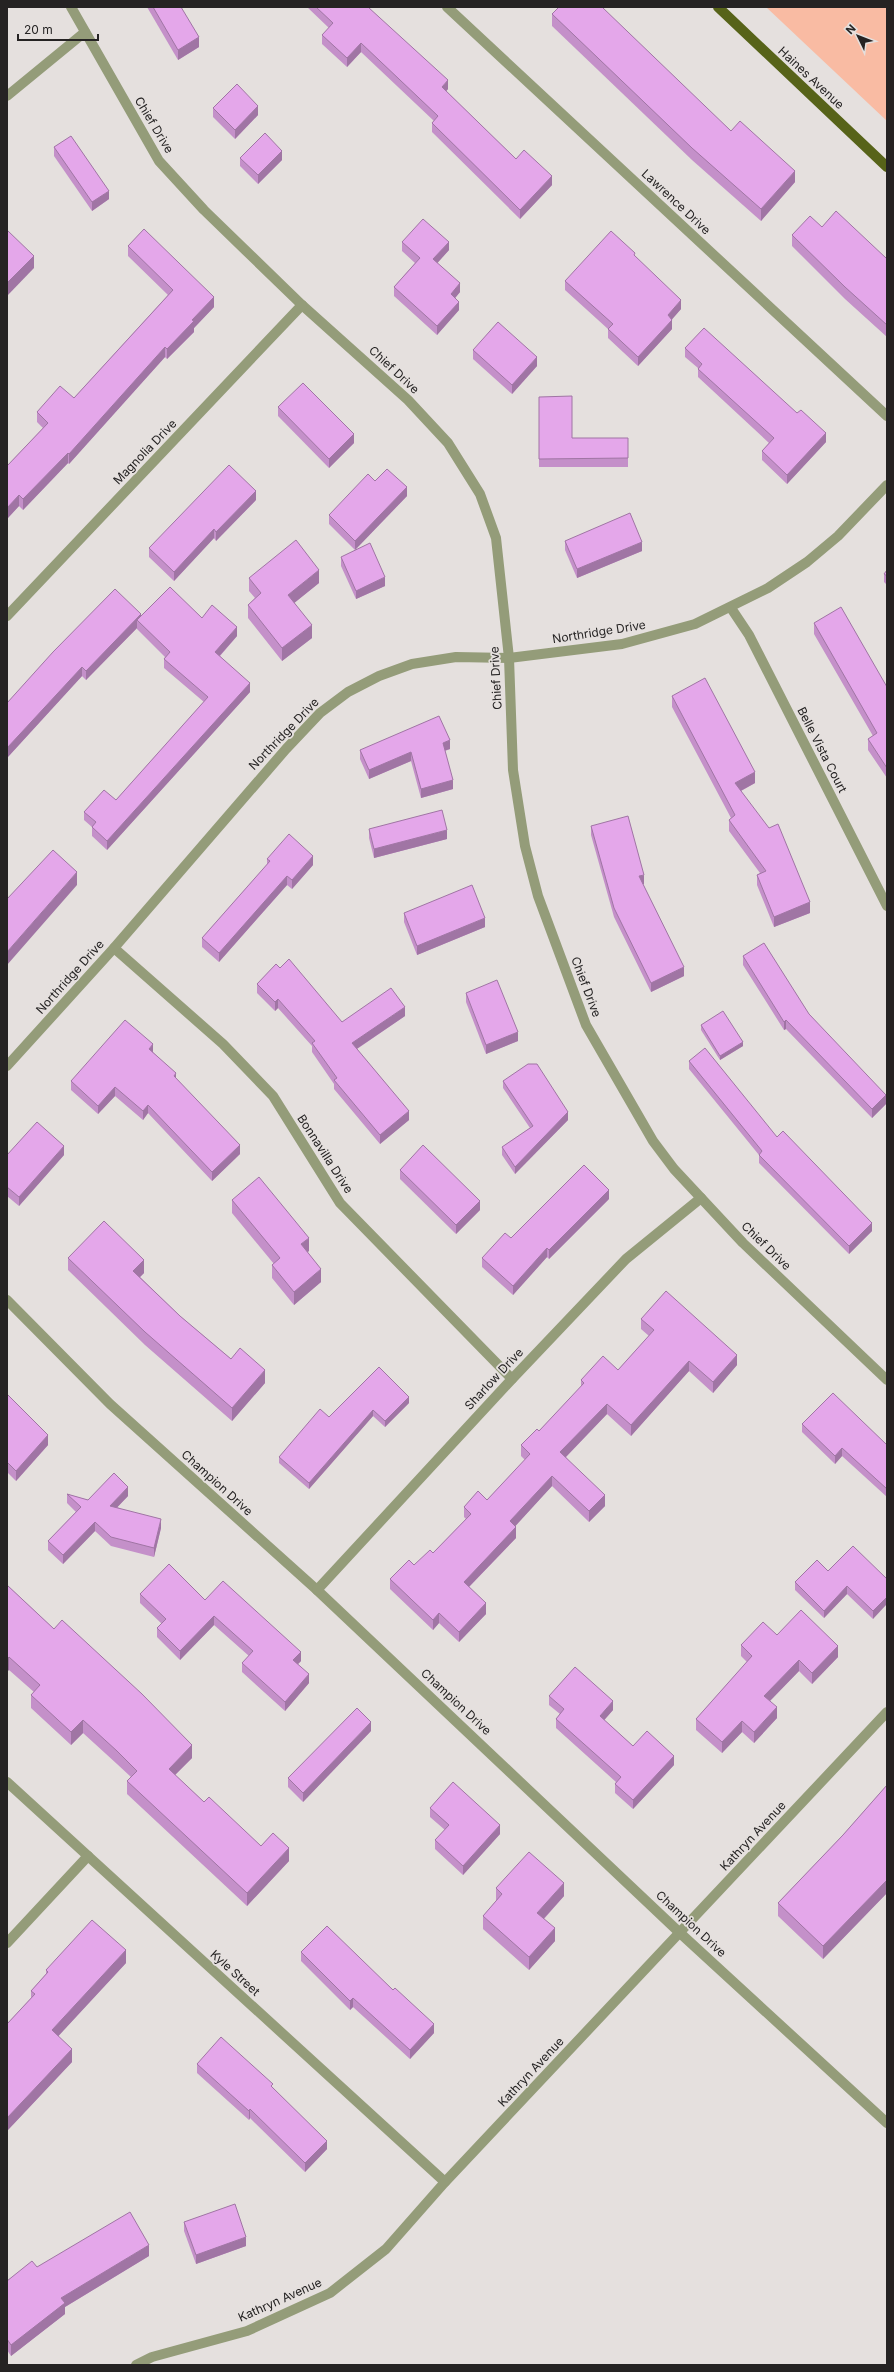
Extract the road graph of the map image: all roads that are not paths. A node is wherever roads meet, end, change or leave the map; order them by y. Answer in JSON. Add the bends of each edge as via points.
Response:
{"nodes":[{"id":1,"x":71,"y":7,"type":"edge"},
{"id":2,"x":448,"y":7,"type":"edge"},
{"id":3,"x":718,"y":7,"type":"edge"},
{"id":4,"x":85,"y":32,"type":"junction"},
{"id":5,"x":7,"y":96,"type":"edge"},
{"id":6,"x":887,"y":167,"type":"edge"},
{"id":7,"x":302,"y":305,"type":"junction"},
{"id":8,"x":887,"y":416,"type":"edge"},
{"id":9,"x":887,"y":485,"type":"edge"},
{"id":10,"x":731,"y":608,"type":"junction"},
{"id":11,"x":7,"y":616,"type":"edge"},
{"id":12,"x":509,"y":658,"type":"junction"},
{"id":13,"x":887,"y":906,"type":"edge"},
{"id":14,"x":114,"y":948,"type":"junction"},
{"id":15,"x":7,"y":1066,"type":"edge"},
{"id":16,"x":700,"y":1198,"type":"junction"},
{"id":17,"x":7,"y":1300,"type":"edge"},
{"id":18,"x":512,"y":1379,"type":"junction"},
{"id":19,"x":887,"y":1380,"type":"edge"},
{"id":20,"x":317,"y":1590,"type":"junction"},
{"id":21,"x":887,"y":1712,"type":"edge"},
{"id":22,"x":7,"y":1782,"type":"edge"},
{"id":23,"x":88,"y":1856,"type":"junction"},
{"id":24,"x":680,"y":1933,"type":"junction"},
{"id":25,"x":7,"y":1943,"type":"edge"},
{"id":26,"x":887,"y":2123,"type":"edge"},
{"id":27,"x":445,"y":2182,"type":"junction"},
{"id":28,"x":136,"y":2365,"type":"edge"}],
"edges":[{"from":1,"to":4,"type":"street","name":"Chief Drive"},
{"from":2,"to":8,"type":"street","name":"Lawrence Drive"},
{"from":3,"to":6,"type":"main road","name":"Haines Avenue"},
{"from":4,"to":5,"type":"street"},
{"from":4,"to":7,"type":"street","name":"Chief Drive","via":[[159,161],[204,210]]},
{"from":7,"to":11,"type":"street","name":"Magnolia Drive"},
{"from":7,"to":12,"type":"street","name":"Chief Drive","via":[[408,400],[448,443],[480,494],[496,538]]},
{"from":9,"to":10,"type":"street","name":"Northridge Drive","via":[[838,536],[807,562],[768,588]]},
{"from":10,"to":12,"type":"street","name":"Northridge Drive","via":[[688,626],[622,644]]},
{"from":10,"to":13,"type":"street","name":"Belle Vista Court","via":[[749,635]]},
{"from":12,"to":14,"type":"street","name":"Northridge Drive","via":[[456,657],[412,664],[379,676],[348,692],[320,713],[286,749]]},
{"from":12,"to":16,"type":"street","name":"Chief Drive","via":[[513,770],[525,846],[538,896],[590,1031],[654,1141]]},
{"from":14,"to":15,"type":"street","name":"Northridge Drive"},
{"from":14,"to":18,"type":"street","name":"Bonnavilla Drive","via":[[223,1044],[273,1096],[340,1203]]},
{"from":16,"to":18,"type":"street","name":"Sharlow Drive","via":[[626,1260]]},
{"from":16,"to":19,"type":"street","name":"Chief Drive"},
{"from":17,"to":20,"type":"street","name":"Champion Drive","via":[[110,1404]]},
{"from":18,"to":20,"type":"street","name":"Sharlow Drive"},
{"from":20,"to":24,"type":"street","name":"Champion Drive"},
{"from":21,"to":24,"type":"street","name":"Kathryn Avenue"},
{"from":22,"to":23,"type":"street","name":"Kyle Street"},
{"from":23,"to":25,"type":"street"},
{"from":23,"to":27,"type":"street","name":"Kyle Street"},
{"from":24,"to":26,"type":"street","name":"Champion Drive"},
{"from":24,"to":27,"type":"street","name":"Kathryn Avenue"},
{"from":27,"to":28,"type":"street","name":"Kathryn Avenue","via":[[386,2249],[330,2293],[247,2331],[152,2357]]}]}
